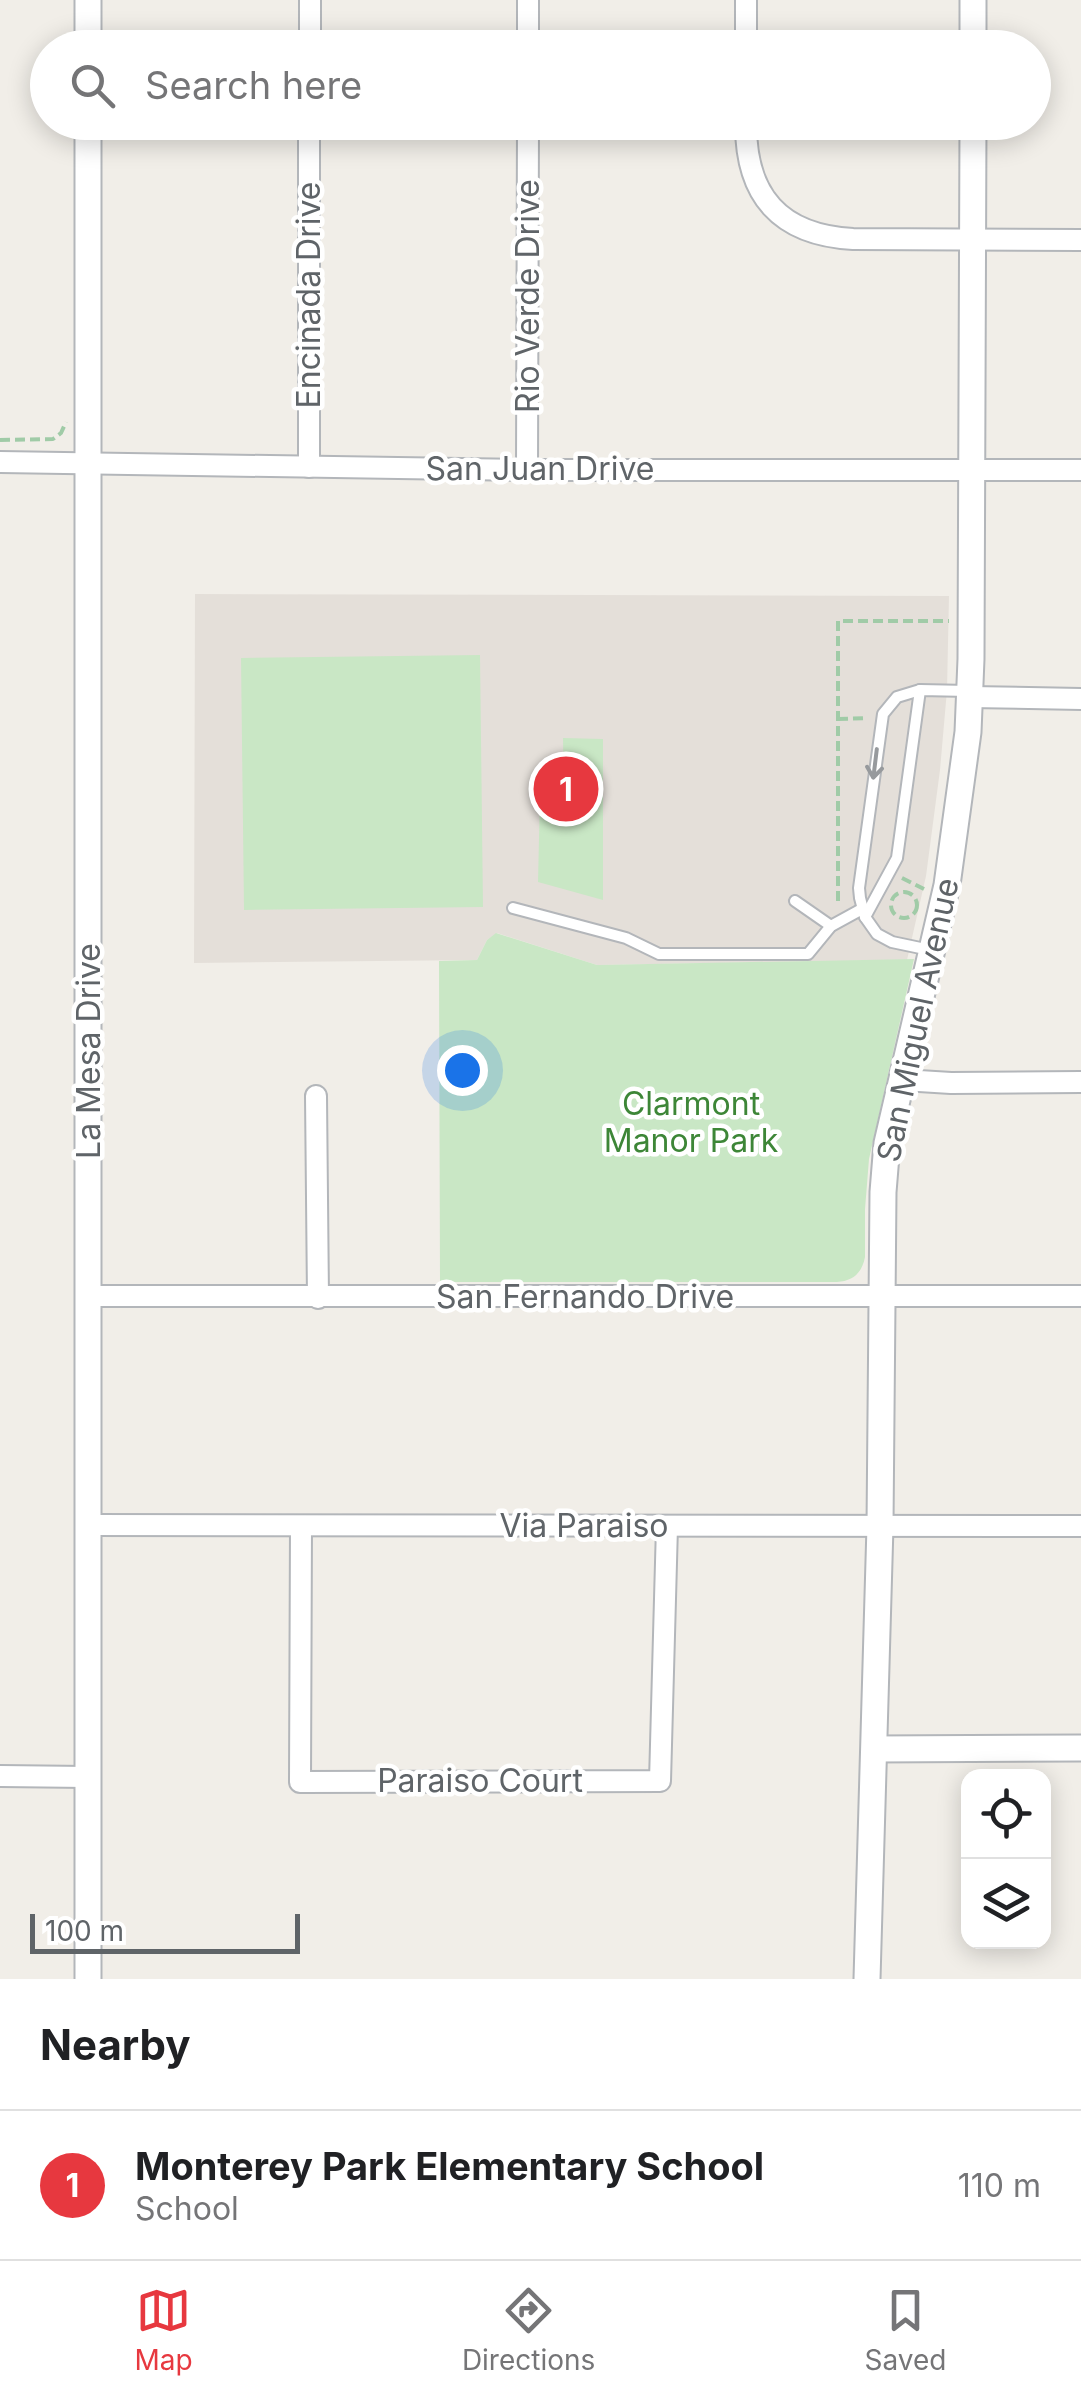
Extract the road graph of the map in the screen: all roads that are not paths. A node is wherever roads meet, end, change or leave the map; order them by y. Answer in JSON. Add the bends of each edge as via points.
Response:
{"nodes":[{"id":1,"x":88,"y":0,"type":"edge"},
{"id":2,"x":310,"y":0,"type":"edge"},
{"id":3,"x":528,"y":0,"type":"edge"},
{"id":4,"x":746,"y":0,"type":"edge"},
{"id":5,"x":974,"y":0,"type":"edge"},
{"id":6,"x":88,"y":30,"type":"edge"},
{"id":7,"x":310,"y":30,"type":"edge"},
{"id":8,"x":528,"y":30,"type":"edge"},
{"id":9,"x":746,"y":30,"type":"edge"},
{"id":10,"x":974,"y":30,"type":"edge"},
{"id":11,"x":88,"y":140,"type":"edge"},
{"id":12,"x":309,"y":140,"type":"edge"},
{"id":13,"x":528,"y":140,"type":"edge"},
{"id":14,"x":747,"y":140,"type":"edge"},
{"id":15,"x":974,"y":140,"type":"edge"},
{"id":16,"x":974,"y":240,"type":"junction"},
{"id":17,"x":1081,"y":240,"type":"edge"},
{"id":18,"x":0,"y":462,"type":"edge"},
{"id":19,"x":88,"y":462,"type":"junction"},
{"id":20,"x":309,"y":467,"type":"junction"},
{"id":21,"x":972,"y":468,"type":"junction"},
{"id":22,"x":527,"y":470,"type":"junction"},
{"id":23,"x":1081,"y":470,"type":"edge"},
{"id":24,"x":920,"y":690,"type":"junction"},
{"id":25,"x":970,"y":694,"type":"junction"},
{"id":26,"x":1081,"y":699,"type":"edge"},
{"id":27,"x":795,"y":902,"type":"dead end"},
{"id":28,"x":513,"y":908,"type":"dead end"},
{"id":29,"x":864,"y":913,"type":"junction"},
{"id":30,"x":831,"y":926,"type":"junction"},
{"id":31,"x":934,"y":951,"type":"junction"},
{"id":32,"x":903,"y":1080,"type":"junction"},
{"id":33,"x":1081,"y":1082,"type":"edge"},
{"id":34,"x":316,"y":1096,"type":"dead end"},
{"id":35,"x":89,"y":1296,"type":"junction"},
{"id":36,"x":883,"y":1296,"type":"junction"},
{"id":37,"x":1081,"y":1296,"type":"edge"},
{"id":38,"x":318,"y":1298,"type":"junction"},
{"id":39,"x":88,"y":1525,"type":"junction"},
{"id":40,"x":301,"y":1526,"type":"junction"},
{"id":41,"x":668,"y":1526,"type":"junction"},
{"id":42,"x":880,"y":1526,"type":"junction"},
{"id":43,"x":1081,"y":1526,"type":"edge"},
{"id":44,"x":874,"y":1748,"type":"junction"},
{"id":45,"x":1081,"y":1748,"type":"edge"},
{"id":46,"x":0,"y":1776,"type":"edge"},
{"id":47,"x":87,"y":1777,"type":"junction"},
{"id":48,"x":88,"y":1979,"type":"edge"},
{"id":49,"x":867,"y":1979,"type":"edge"}],
"edges":[{"from":1,"to":6,"type":"street"},
{"from":2,"to":7,"type":"street"},
{"from":3,"to":8,"type":"street"},
{"from":4,"to":9,"type":"street"},
{"from":5,"to":10,"type":"street"},
{"from":11,"to":19,"type":"street","name":"La Mesa Drive"},
{"from":12,"to":20,"type":"street","name":"Encinada Drive"},
{"from":13,"to":22,"type":"street","name":"Rio Verde Drive"},
{"from":14,"to":16,"type":"street","via":[[748,163],[766,201],[810,233]]},
{"from":15,"to":16,"type":"street","name":"San Miguel Avenue"},
{"from":16,"to":17,"type":"street"},
{"from":16,"to":21,"type":"street","name":"San Miguel Avenue"},
{"from":18,"to":19,"type":"street","name":"San Juan Drive"},
{"from":19,"to":20,"type":"street","name":"San Juan Drive"},
{"from":19,"to":35,"type":"street","name":"La Mesa Drive"},
{"from":20,"to":22,"type":"street","name":"San Juan Drive"},
{"from":21,"to":22,"type":"street","name":"San Juan Drive"},
{"from":21,"to":23,"type":"street","name":"San Juan Drive"},
{"from":21,"to":25,"type":"street","name":"San Miguel Avenue"},
{"from":24,"to":25,"type":"lane"},
{"from":24,"to":29,"type":"lane","via":[[897,858]]},
{"from":24,"to":29,"type":"lane","one_way":true,"via":[[897,697],[880,722],[859,888]]},
{"from":25,"to":26,"type":"street"},
{"from":25,"to":31,"type":"street","name":"San Miguel Avenue","via":[[957,825]]},
{"from":27,"to":30,"type":"lane"},
{"from":28,"to":30,"type":"lane","via":[[626,938],[659,954],[808,954]]},
{"from":29,"to":30,"type":"lane"},
{"from":29,"to":31,"type":"lane","via":[[884,938]]},
{"from":31,"to":32,"type":"street","name":"San Miguel Avenue"},
{"from":32,"to":33,"type":"street"},
{"from":32,"to":36,"type":"street","name":"San Miguel Avenue","via":[[886,1154]]},
{"from":34,"to":38,"type":"street"},
{"from":35,"to":38,"type":"street","name":"San Fernando Drive"},
{"from":35,"to":39,"type":"street","name":"La Mesa Drive"},
{"from":36,"to":37,"type":"street","name":"San Fernando Drive"},
{"from":36,"to":38,"type":"street","name":"San Fernando Drive"},
{"from":36,"to":42,"type":"street","name":"San Miguel Avenue"},
{"from":39,"to":40,"type":"street","name":"Via Paraiso"},
{"from":39,"to":47,"type":"street","name":"La Mesa Drive"},
{"from":40,"to":41,"type":"street","name":"Via Paraiso"},
{"from":40,"to":41,"type":"street","name":"Paraiso Court","via":[[300,1782],[660,1781]]},
{"from":41,"to":42,"type":"street","name":"Via Paraiso"},
{"from":42,"to":43,"type":"street","name":"Via Paraiso"},
{"from":42,"to":44,"type":"street","name":"San Miguel Avenue"},
{"from":44,"to":45,"type":"street"},
{"from":44,"to":49,"type":"street","name":"San Miguel Avenue"},
{"from":46,"to":47,"type":"street"},
{"from":47,"to":48,"type":"street","name":"La Mesa Drive"}]}
